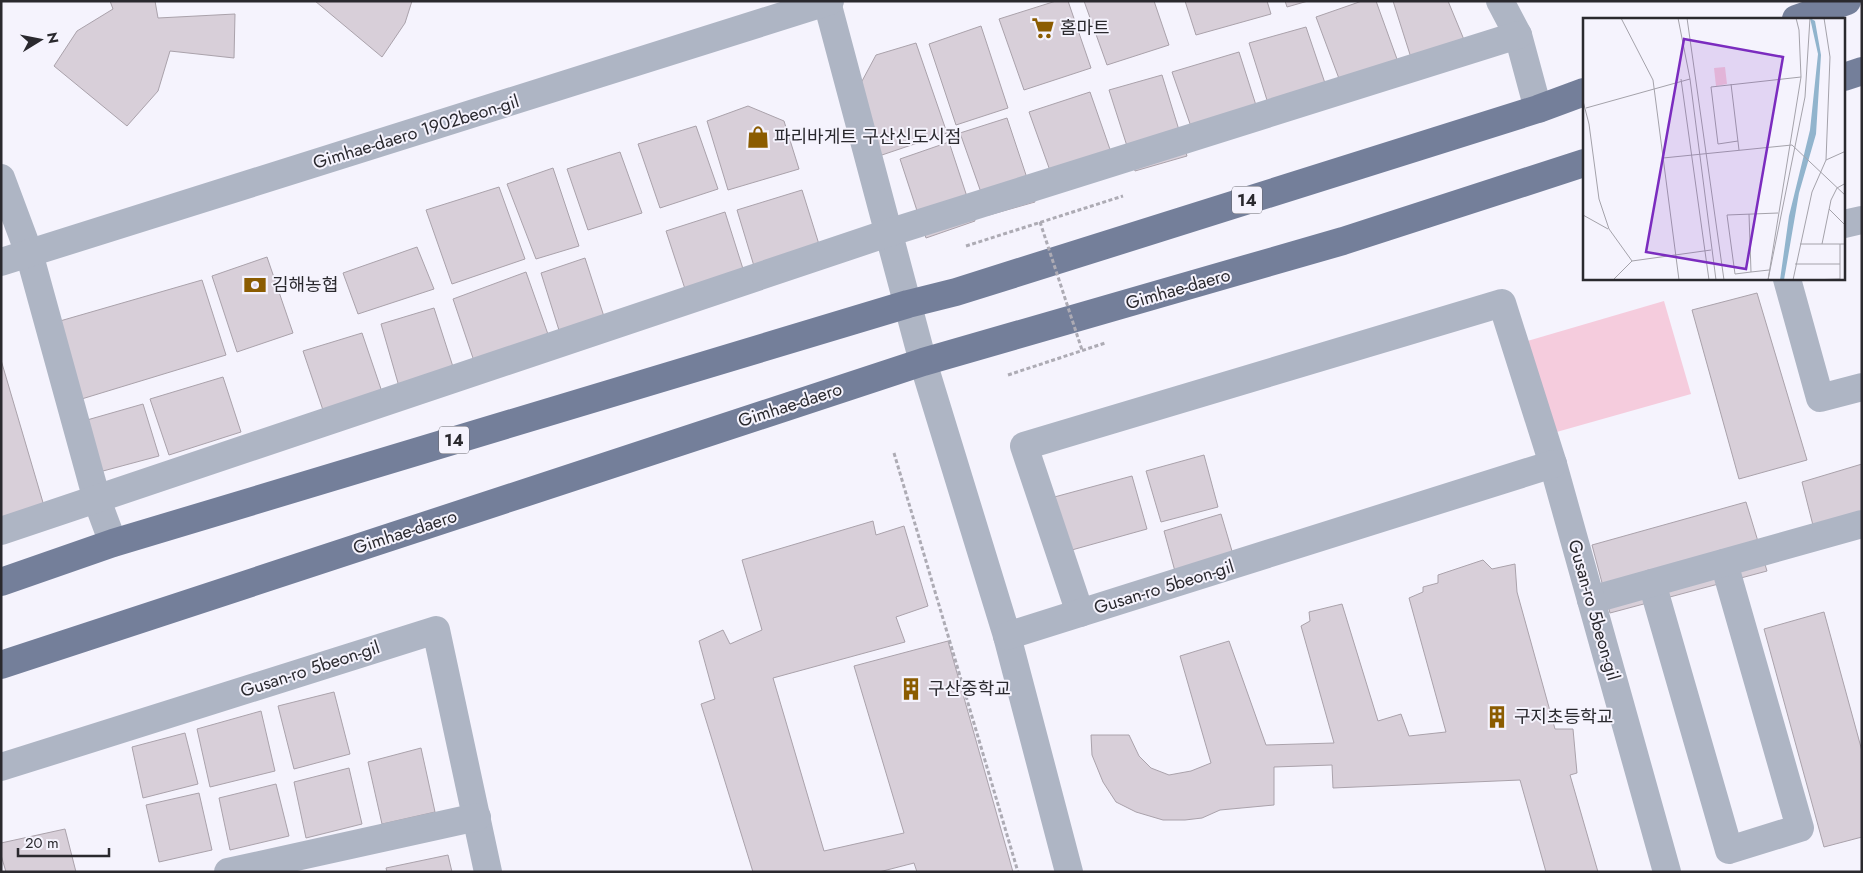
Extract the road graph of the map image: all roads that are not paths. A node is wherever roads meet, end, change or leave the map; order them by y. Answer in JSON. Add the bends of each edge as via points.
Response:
{"nodes":[{"id":1,"x":1500,"y":1,"type":"edge"},
{"id":2,"x":1847,"y":1,"type":"edge"},
{"id":3,"x":829,"y":2,"type":"edge"},
{"id":4,"x":1799,"y":18,"type":"edge"},
{"id":5,"x":1518,"y":35,"type":"junction"},
{"id":6,"x":1862,"y":71,"type":"edge"},
{"id":7,"x":1846,"y":76,"type":"edge"},
{"id":8,"x":1583,"y":92,"type":"edge"},
{"id":9,"x":1538,"y":109,"type":"junction"},
{"id":10,"x":1583,"y":163,"type":"edge"},
{"id":11,"x":1,"y":178,"type":"edge"},
{"id":12,"x":1862,"y":220,"type":"edge"},
{"id":13,"x":1846,"y":224,"type":"edge"},
{"id":14,"x":888,"y":233,"type":"junction"},
{"id":15,"x":29,"y":253,"type":"junction"},
{"id":16,"x":1,"y":262,"type":"edge"},
{"id":17,"x":1787,"y":280,"type":"edge"},
{"id":18,"x":908,"y":304,"type":"junction"},
{"id":19,"x":923,"y":362,"type":"junction"},
{"id":20,"x":1862,"y":387,"type":"edge"},
{"id":21,"x":1553,"y":464,"type":"junction"},
{"id":22,"x":97,"y":500,"type":"junction"},
{"id":23,"x":1862,"y":524,"type":"edge"},
{"id":24,"x":1,"y":531,"type":"edge"},
{"id":25,"x":113,"y":543,"type":"junction"},
{"id":26,"x":1724,"y":563,"type":"junction"},
{"id":27,"x":1,"y":582,"type":"edge"},
{"id":28,"x":1652,"y":583,"type":"junction"},
{"id":29,"x":1591,"y":600,"type":"junction"},
{"id":30,"x":1080,"y":613,"type":"junction"},
{"id":31,"x":1007,"y":636,"type":"junction"},
{"id":32,"x":1,"y":664,"type":"edge"},
{"id":33,"x":1,"y":767,"type":"edge"},
{"id":34,"x":477,"y":817,"type":"junction"},
{"id":35,"x":228,"y":872,"type":"edge"},
{"id":36,"x":488,"y":872,"type":"edge"},
{"id":37,"x":1069,"y":872,"type":"edge"},
{"id":38,"x":1667,"y":872,"type":"edge"}],
"edges":[{"from":1,"to":5,"type":"street"},
{"from":2,"to":4,"type":"main road"},
{"from":3,"to":14,"type":"street"},
{"from":3,"to":15,"type":"street","name":"Gimhae-daero 1902beon-gil"},
{"from":5,"to":9,"type":"street"},
{"from":5,"to":14,"type":"street"},
{"from":6,"to":7,"type":"main road"},
{"from":8,"to":9,"type":"main road","number":"14"},
{"from":9,"to":18,"type":"main road","number":"14","via":[[956,292]]},
{"from":10,"to":19,"type":"main road","name":"Gimhae-daero","via":[[1343,241]]},
{"from":11,"to":15,"type":"street"},
{"from":12,"to":13,"type":"street"},
{"from":14,"to":18,"type":"street"},
{"from":14,"to":22,"type":"street"},
{"from":15,"to":16,"type":"street","name":"Gimhae-daero 1902beon-gil"},
{"from":15,"to":22,"type":"street"},
{"from":17,"to":20,"type":"street","via":[[1820,398]]},
{"from":18,"to":19,"type":"street"},
{"from":18,"to":25,"type":"main road","number":"14"},
{"from":19,"to":31,"type":"street"},
{"from":19,"to":32,"type":"main road","name":"Gimhae-daero"},
{"from":21,"to":29,"type":"street","name":"Gusan-ro 5beon-gil"},
{"from":21,"to":30,"type":"street","name":"Gusan-ro 5beon-gil"},
{"from":21,"to":30,"type":"street","name":"Gusan-ro 5beon-gil","via":[[1502,303],[1024,446]]},
{"from":22,"to":24,"type":"street"},
{"from":22,"to":25,"type":"street"},
{"from":23,"to":26,"type":"street"},
{"from":25,"to":27,"type":"main road","number":"14"},
{"from":26,"to":28,"type":"street"},
{"from":26,"to":28,"type":"street","via":[[1800,828],[1729,850]]},
{"from":28,"to":29,"type":"street"},
{"from":29,"to":38,"type":"street","name":"Gusan-ro 5beon-gil"},
{"from":30,"to":31,"type":"street","name":"Gusan-ro 5beon-gil"},
{"from":31,"to":37,"type":"street"},
{"from":33,"to":34,"type":"street","name":"Gusan-ro 5beon-gil","via":[[436,630]]},
{"from":34,"to":35,"type":"street"},
{"from":34,"to":36,"type":"street","name":"Gusan-ro 5beon-gil"}]}
